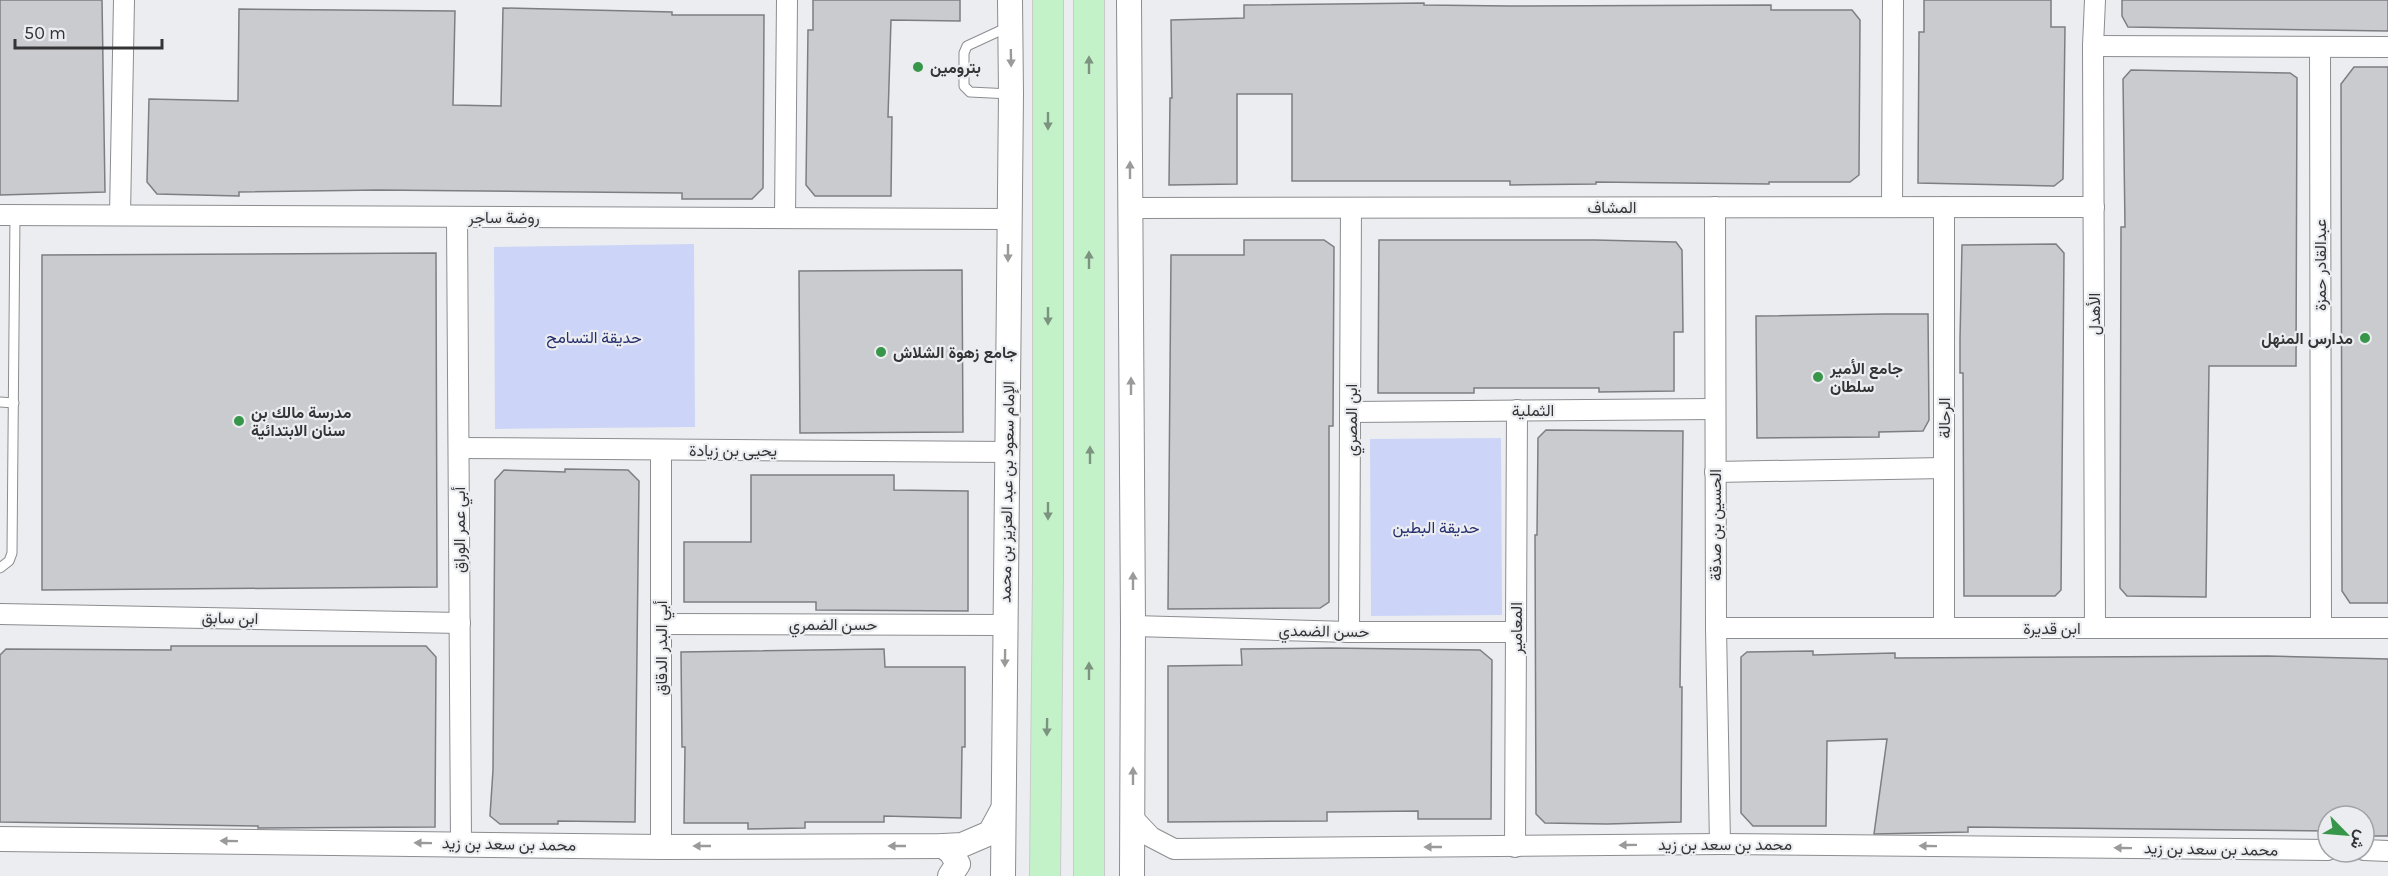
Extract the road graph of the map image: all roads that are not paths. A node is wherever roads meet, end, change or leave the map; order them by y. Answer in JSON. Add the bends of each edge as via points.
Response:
{"nodes":[{"id":1,"x":124,"y":0,"type":"edge"},
{"id":2,"x":787,"y":0,"type":"edge"},
{"id":3,"x":1009,"y":0,"type":"edge"},
{"id":4,"x":1048,"y":0,"type":"edge"},
{"id":5,"x":1089,"y":0,"type":"edge"},
{"id":6,"x":1129,"y":0,"type":"edge"},
{"id":7,"x":1893,"y":0,"type":"edge"},
{"id":8,"x":2095,"y":0,"type":"edge"},
{"id":9,"x":1011,"y":26,"type":"junction"},
{"id":10,"x":2093,"y":46,"type":"junction"},
{"id":11,"x":2320,"y":47,"type":"junction"},
{"id":12,"x":2388,"y":47,"type":"edge"},
{"id":13,"x":1011,"y":94,"type":"junction"},
{"id":14,"x":1715,"y":207,"type":"junction"},
{"id":15,"x":1892,"y":207,"type":"junction"},
{"id":16,"x":1944,"y":207,"type":"junction"},
{"id":17,"x":2094,"y":207,"type":"junction"},
{"id":18,"x":1130,"y":208,"type":"junction"},
{"id":19,"x":1351,"y":208,"type":"junction"},
{"id":20,"x":8,"y":215,"type":"edge"},
{"id":21,"x":120,"y":215,"type":"junction"},
{"id":22,"x":457,"y":217,"type":"junction"},
{"id":23,"x":785,"y":217,"type":"junction"},
{"id":24,"x":1008,"y":219,"type":"junction"},
{"id":25,"x":0,"y":402,"type":"edge"},
{"id":26,"x":14,"y":403,"type":"junction"},
{"id":27,"x":1715,"y":409,"type":"junction"},
{"id":28,"x":1517,"y":410,"type":"junction"},
{"id":29,"x":1352,"y":412,"type":"junction"},
{"id":30,"x":459,"y":448,"type":"junction"},
{"id":31,"x":661,"y":450,"type":"junction"},
{"id":32,"x":1008,"y":452,"type":"junction"},
{"id":33,"x":1944,"y":468,"type":"junction"},
{"id":34,"x":1715,"y":472,"type":"junction"},
{"id":35,"x":0,"y":568,"type":"edge"},
{"id":36,"x":0,"y":614,"type":"edge"},
{"id":37,"x":460,"y":622,"type":"junction"},
{"id":38,"x":661,"y":624,"type":"junction"},
{"id":39,"x":1005,"y":625,"type":"junction"},
{"id":40,"x":1133,"y":626,"type":"junction"},
{"id":41,"x":1716,"y":628,"type":"junction"},
{"id":42,"x":1944,"y":628,"type":"junction"},
{"id":43,"x":2094,"y":628,"type":"junction"},
{"id":44,"x":2321,"y":628,"type":"junction"},
{"id":45,"x":2388,"y":628,"type":"edge"},
{"id":46,"x":1349,"y":632,"type":"junction"},
{"id":47,"x":1516,"y":633,"type":"junction"},
{"id":48,"x":1002,"y":809,"type":"junction"},
{"id":49,"x":1133,"y":818,"type":"junction"},
{"id":50,"x":0,"y":839,"type":"edge"},
{"id":51,"x":461,"y":843,"type":"junction"},
{"id":52,"x":1720,"y":844,"type":"junction"},
{"id":53,"x":943,"y":846,"type":"junction"},
{"id":54,"x":661,"y":847,"type":"junction"},
{"id":55,"x":1515,"y":847,"type":"junction"},
{"id":56,"x":2316,"y":850,"type":"edge"},
{"id":57,"x":950,"y":876,"type":"edge"},
{"id":58,"x":1003,"y":876,"type":"edge"},
{"id":59,"x":1045,"y":876,"type":"edge"},
{"id":60,"x":1089,"y":876,"type":"edge"},
{"id":61,"x":1132,"y":876,"type":"edge"}],
"edges":[{"from":1,"to":21,"type":"street"},
{"from":2,"to":23,"type":"street"},
{"from":3,"to":9,"type":"street","name":"الإمام سعود بن عبد العزيز بن محمد"},
{"from":4,"to":59,"type":"main road","one_way":true},
{"from":60,"to":5,"type":"main road","one_way":true},
{"from":18,"to":6,"type":"street","one_way":true},
{"from":7,"to":15,"type":"street"},
{"from":8,"to":10,"type":"street","name":"الأهدل"},
{"from":9,"to":13,"type":"street","name":"الإمام سعود بن عبد العزيز بن محمد","one_way":true},
{"from":9,"to":13,"type":"lane","via":[[972,42],[964,53],[964,86],[970,92]]},
{"from":10,"to":11,"type":"street"},
{"from":10,"to":17,"type":"street","name":"الأهدل"},
{"from":11,"to":12,"type":"street"},
{"from":11,"to":44,"type":"street","name":"عبدالقادر حمزة"},
{"from":13,"to":24,"type":"street","name":"الإمام سعود بن عبد العزيز بن محمد"},
{"from":14,"to":15,"type":"street","name":"المشاف"},
{"from":14,"to":19,"type":"street","name":"المشاف"},
{"from":14,"to":27,"type":"street","name":"الحسين بن صدقة"},
{"from":15,"to":16,"type":"street","name":"المشاف"},
{"from":16,"to":17,"type":"street","name":"المشاف"},
{"from":16,"to":33,"type":"street","name":"الرحالة"},
{"from":17,"to":43,"type":"street","name":"الأهدل"},
{"from":18,"to":19,"type":"street","name":"المشاف"},
{"from":40,"to":18,"type":"street","one_way":true},
{"from":19,"to":29,"type":"street","name":"ابن المصري"},
{"from":20,"to":21,"type":"street","name":"روضة ساجر"},
{"from":20,"to":26,"type":"lane"},
{"from":21,"to":22,"type":"street","name":"روضة ساجر"},
{"from":22,"to":23,"type":"street","name":"روضة ساجر"},
{"from":22,"to":30,"type":"street","name":"أبي عمر الوراق"},
{"from":23,"to":24,"type":"street","name":"روضة ساجر"},
{"from":24,"to":32,"type":"street","name":"الإمام سعود بن عبد العزيز بن محمد","one_way":true},
{"from":25,"to":26,"type":"lane"},
{"from":26,"to":35,"type":"lane","via":[[12,553]]},
{"from":27,"to":28,"type":"street","name":"الثملية"},
{"from":27,"to":34,"type":"street","name":"الحسين بن صدقة"},
{"from":28,"to":29,"type":"street","name":"الثملية"},
{"from":28,"to":47,"type":"street","name":"المعامير"},
{"from":29,"to":46,"type":"street","name":"ابن المصري"},
{"from":30,"to":31,"type":"street","name":"يحيى بن زيادة"},
{"from":30,"to":37,"type":"street","name":"أبي عمر الوراق"},
{"from":31,"to":32,"type":"street","name":"يحيى بن زيادة"},
{"from":31,"to":38,"type":"street","name":"أبي البدر الدقاق"},
{"from":32,"to":39,"type":"street","name":"الإمام سعود بن عبد العزيز بن محمد"},
{"from":33,"to":34,"type":"street"},
{"from":33,"to":42,"type":"street","name":"الرحالة"},
{"from":34,"to":41,"type":"street","name":"الحسين بن صدقة"},
{"from":36,"to":37,"type":"street","name":"ابن سابق"},
{"from":37,"to":51,"type":"street","name":"أبي عمر الوراق"},
{"from":38,"to":39,"type":"street","name":"حسن الضمري"},
{"from":38,"to":54,"type":"street","name":"أبي البدر الدقاق"},
{"from":39,"to":48,"type":"street","name":"الإمام سعود بن عبد العزيز بن محمد","one_way":true},
{"from":40,"to":46,"type":"street","name":"حسن الضمدي"},
{"from":49,"to":40,"type":"street","one_way":true},
{"from":41,"to":42,"type":"street","name":"ابن قديرة"},
{"from":41,"to":52,"type":"street","name":"الحسين بن صدقة"},
{"from":42,"to":43,"type":"street","name":"ابن قديرة"},
{"from":43,"to":44,"type":"street","name":"ابن قديرة"},
{"from":44,"to":45,"type":"street","name":"ابن قديرة"},
{"from":46,"to":47,"type":"street","name":"حسن الضمدي"},
{"from":47,"to":55,"type":"street","name":"المعامير"},
{"from":48,"to":53,"type":"street","name":"محمد بن سعد بن زيد","via":[[990,832],[962,845]]},
{"from":48,"to":58,"type":"street","name":"الإمام سعود بن عبد العزيز بن محمد"},
{"from":55,"to":49,"type":"street","name":"محمد بن سعد بن زيد","one_way":true,"via":[[1174,849],[1151,837]]},
{"from":49,"to":61,"type":"street"},
{"from":51,"to":50,"type":"street","name":"محمد بن سعد بن زيد","one_way":true},
{"from":51,"to":54,"type":"street","name":"محمد بن سعد بن زيد"},
{"from":52,"to":55,"type":"street","name":"محمد بن سعد بن زيد","one_way":true},
{"from":56,"to":52,"type":"street","name":"محمد بن سعد بن زيد","one_way":true},
{"from":53,"to":54,"type":"street","name":"محمد بن سعد بن زيد","one_way":true},
{"from":53,"to":57,"type":"street","via":[[958,864]]}]}
